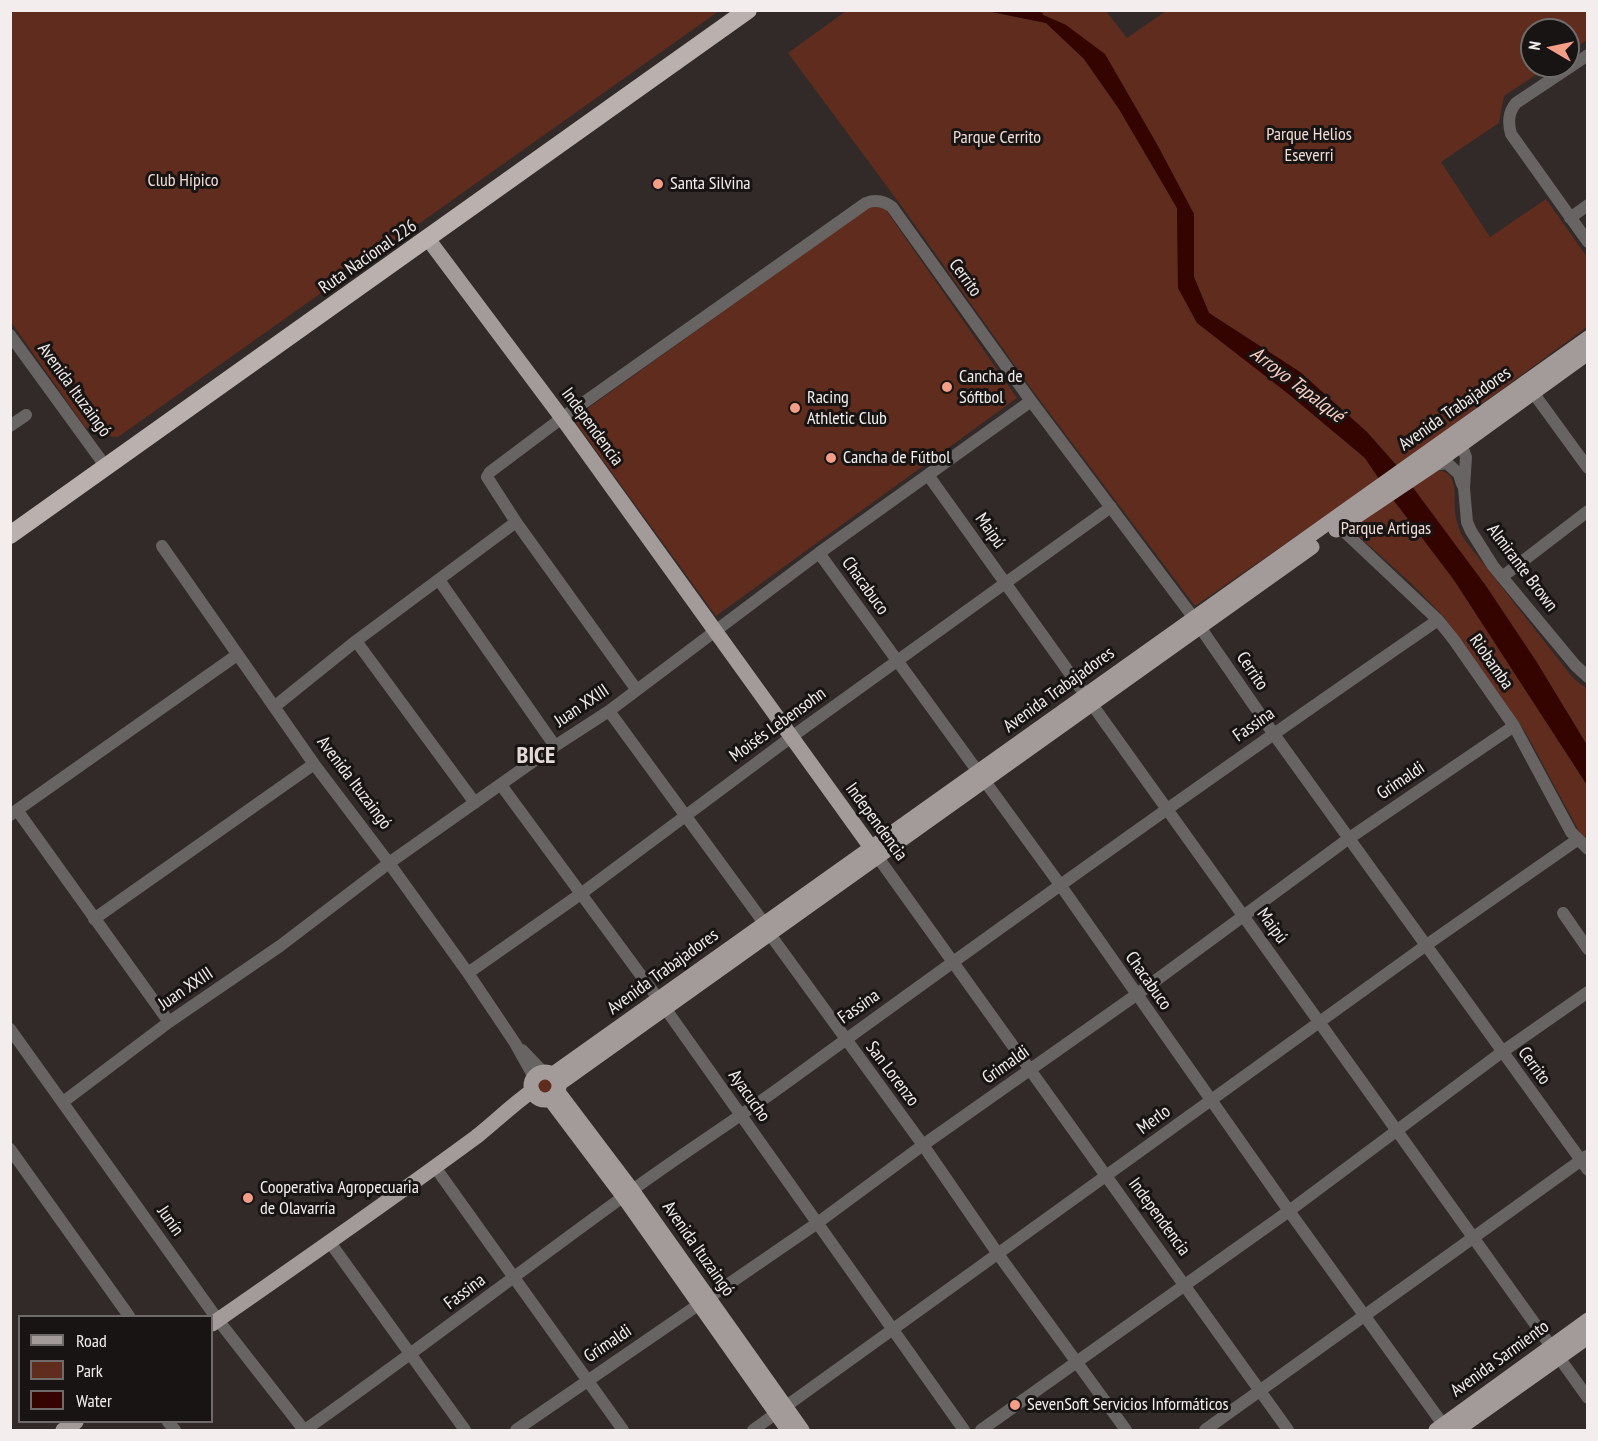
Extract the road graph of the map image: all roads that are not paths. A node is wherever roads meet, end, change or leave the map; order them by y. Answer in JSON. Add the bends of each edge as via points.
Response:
{"nodes":[{"id":1,"x":748,"y":10,"type":"edge"},
{"id":2,"x":1587,"y":56,"type":"edge"},
{"id":3,"x":1587,"y":205,"type":"edge"},
{"id":4,"x":1570,"y":218,"type":"junction"},
{"id":5,"x":428,"y":239,"type":"junction"},
{"id":6,"x":1587,"y":242,"type":"edge"},
{"id":7,"x":10,"y":335,"type":"edge"},
{"id":8,"x":1587,"y":338,"type":"edge"},
{"id":9,"x":1587,"y":353,"type":"edge"},
{"id":10,"x":1530,"y":388,"type":"junction"},
{"id":11,"x":1031,"y":401,"type":"junction"},
{"id":12,"x":26,"y":415,"type":"dead end"},
{"id":13,"x":562,"y":418,"type":"junction"},
{"id":14,"x":10,"y":426,"type":"edge"},
{"id":15,"x":1458,"y":438,"type":"junction"},
{"id":16,"x":1428,"y":463,"type":"junction"},
{"id":17,"x":106,"y":467,"type":"junction"},
{"id":18,"x":1587,"y":468,"type":"edge"},
{"id":19,"x":928,"y":475,"type":"junction"},
{"id":20,"x":1464,"y":488,"type":"junction"},
{"id":21,"x":1111,"y":507,"type":"junction"},
{"id":22,"x":1587,"y":511,"type":"edge"},
{"id":23,"x":516,"y":522,"type":"junction"},
{"id":24,"x":1336,"y":524,"type":"junction"},
{"id":25,"x":10,"y":535,"type":"edge"},
{"id":26,"x":162,"y":546,"type":"dead end"},
{"id":27,"x":819,"y":553,"type":"junction"},
{"id":28,"x":1502,"y":577,"type":"junction"},
{"id":29,"x":439,"y":580,"type":"junction"},
{"id":30,"x":1005,"y":583,"type":"junction"},
{"id":31,"x":1438,"y":620,"type":"junction"},
{"id":32,"x":1197,"y":622,"type":"junction"},
{"id":33,"x":716,"y":632,"type":"junction"},
{"id":34,"x":356,"y":641,"type":"junction"},
{"id":35,"x":237,"y":655,"type":"junction"},
{"id":36,"x":897,"y":661,"type":"junction"},
{"id":37,"x":1587,"y":675,"type":"edge"},
{"id":38,"x":636,"y":689,"type":"junction"},
{"id":39,"x":1088,"y":700,"type":"junction"},
{"id":40,"x":274,"y":707,"type":"junction"},
{"id":41,"x":609,"y":711,"type":"junction"},
{"id":42,"x":1514,"y":726,"type":"junction"},
{"id":43,"x":1273,"y":733,"type":"junction"},
{"id":44,"x":790,"y":738,"type":"junction"},
{"id":45,"x":555,"y":746,"type":"junction"},
{"id":46,"x":314,"y":764,"type":"junction"},
{"id":47,"x":981,"y":777,"type":"junction"},
{"id":48,"x":501,"y":785,"type":"junction"},
{"id":49,"x":475,"y":803,"type":"junction"},
{"id":50,"x":1165,"y":810,"type":"junction"},
{"id":51,"x":14,"y":813,"type":"edge"},
{"id":52,"x":684,"y":816,"type":"junction"},
{"id":53,"x":1348,"y":839,"type":"junction"},
{"id":54,"x":1577,"y":840,"type":"junction"},
{"id":55,"x":1587,"y":849,"type":"edge"},
{"id":56,"x":873,"y":852,"type":"junction"},
{"id":57,"x":389,"y":863,"type":"junction"},
{"id":58,"x":1061,"y":886,"type":"junction"},
{"id":59,"x":582,"y":893,"type":"junction"},
{"id":60,"x":1563,"y":913,"type":"dead end"},
{"id":61,"x":1243,"y":916,"type":"junction"},
{"id":62,"x":94,"y":919,"type":"junction"},
{"id":63,"x":766,"y":928,"type":"junction"},
{"id":64,"x":1425,"y":946,"type":"junction"},
{"id":65,"x":1587,"y":949,"type":"edge"},
{"id":66,"x":952,"y":963,"type":"junction"},
{"id":67,"x":468,"y":973,"type":"junction"},
{"id":68,"x":1587,"y":992,"type":"edge"},
{"id":69,"x":1136,"y":995,"type":"junction"},
{"id":70,"x":662,"y":1004,"type":"junction"},
{"id":71,"x":169,"y":1022,"type":"junction"},
{"id":72,"x":1320,"y":1022,"type":"junction"},
{"id":73,"x":10,"y":1029,"type":"edge"},
{"id":74,"x":844,"y":1039,"type":"junction"},
{"id":75,"x":1502,"y":1052,"type":"junction"},
{"id":76,"x":1030,"y":1070,"type":"junction"},
{"id":77,"x":546,"y":1086,"type":"junction"},
{"id":78,"x":1211,"y":1100,"type":"junction"},
{"id":79,"x":63,"y":1102,"type":"junction"},
{"id":80,"x":741,"y":1116,"type":"junction"},
{"id":81,"x":1396,"y":1129,"type":"junction"},
{"id":82,"x":923,"y":1145,"type":"junction"},
{"id":83,"x":10,"y":1149,"type":"edge"},
{"id":84,"x":1585,"y":1162,"type":"edge"},
{"id":85,"x":435,"y":1167,"type":"junction"},
{"id":86,"x":1106,"y":1177,"type":"junction"},
{"id":87,"x":627,"y":1193,"type":"junction"},
{"id":88,"x":1289,"y":1211,"type":"junction"},
{"id":89,"x":816,"y":1224,"type":"junction"},
{"id":90,"x":1474,"y":1238,"type":"junction"},
{"id":91,"x":329,"y":1241,"type":"junction"},
{"id":92,"x":998,"y":1254,"type":"junction"},
{"id":93,"x":514,"y":1278,"type":"junction"},
{"id":94,"x":1183,"y":1285,"type":"junction"},
{"id":95,"x":703,"y":1301,"type":"junction"},
{"id":96,"x":128,"y":1315,"type":"edge"},
{"id":97,"x":210,"y":1315,"type":"edge"},
{"id":98,"x":1366,"y":1317,"type":"junction"},
{"id":99,"x":1587,"y":1320,"type":"edge"},
{"id":100,"x":215,"y":1322,"type":"edge"},
{"id":101,"x":892,"y":1329,"type":"junction"},
{"id":102,"x":1587,"y":1337,"type":"edge"},
{"id":103,"x":1555,"y":1352,"type":"junction"},
{"id":104,"x":411,"y":1355,"type":"junction"},
{"id":105,"x":1077,"y":1364,"type":"junction"},
{"id":106,"x":587,"y":1380,"type":"junction"},
{"id":107,"x":1260,"y":1391,"type":"junction"},
{"id":108,"x":1587,"y":1398,"type":"edge"},
{"id":109,"x":781,"y":1410,"type":"junction"},
{"id":110,"x":1446,"y":1429,"type":"edge"},
{"id":111,"x":304,"y":1431,"type":"edge"},
{"id":112,"x":465,"y":1431,"type":"edge"},
{"id":113,"x":516,"y":1431,"type":"edge"},
{"id":114,"x":623,"y":1431,"type":"edge"},
{"id":115,"x":753,"y":1431,"type":"edge"},
{"id":116,"x":788,"y":1431,"type":"edge"},
{"id":117,"x":802,"y":1431,"type":"edge"},
{"id":118,"x":964,"y":1431,"type":"edge"},
{"id":119,"x":981,"y":1431,"type":"edge"},
{"id":120,"x":1126,"y":1431,"type":"edge"},
{"id":121,"x":1205,"y":1431,"type":"edge"},
{"id":122,"x":1288,"y":1431,"type":"edge"}],
"edges":[{"from":1,"to":5,"type":"highway","name":"Ruta Nacional 226"},
{"from":2,"to":4,"type":"street","via":[[1516,103],[1508,122],[1511,134]]},
{"from":3,"to":4,"type":"street"},
{"from":4,"to":6,"type":"street"},
{"from":5,"to":13,"type":"main road","name":"Independencia"},
{"from":5,"to":17,"type":"highway","name":"Ruta Nacional 226"},
{"from":7,"to":17,"type":"street","name":"Avenida Ituzaingó"},
{"from":8,"to":10,"type":"main road","name":"Avenida Trabajadores"},
{"from":9,"to":10,"type":"main road","name":"Avenida Trabajadores"},
{"from":10,"to":15,"type":"main road","name":"Avenida Trabajadores"},
{"from":10,"to":18,"type":"street"},
{"from":11,"to":13,"type":"street","name":"Cerrito","via":[[892,207],[879,200],[866,203]]},
{"from":11,"to":19,"type":"street","name":"Juan XXIII"},
{"from":11,"to":21,"type":"street","name":"Cerrito"},
{"from":12,"to":14,"type":"street"},
{"from":13,"to":23,"type":"street","via":[[487,477]]},
{"from":13,"to":33,"type":"main road","name":"Independencia"},
{"from":15,"to":16,"type":"main road","name":"Avenida Trabajadores"},
{"from":15,"to":20,"type":"street","name":"Almirante Brown","via":[[1466,457]]},
{"from":16,"to":20,"type":"street","via":[[1447,463],[1459,474]]},
{"from":16,"to":24,"type":"main road","name":"Avenida Trabajadores"},
{"from":17,"to":25,"type":"highway","name":"Ruta Nacional 226"},
{"from":19,"to":27,"type":"street","name":"Juan XXIII"},
{"from":19,"to":30,"type":"street","name":"Maipú"},
{"from":20,"to":28,"type":"street","name":"Almirante Brown","via":[[1470,531]]},
{"from":21,"to":30,"type":"street","name":"Moisés Lebensohn"},
{"from":21,"to":32,"type":"street","name":"Cerrito"},
{"from":22,"to":28,"type":"street"},
{"from":23,"to":29,"type":"street"},
{"from":23,"to":38,"type":"street"},
{"from":24,"to":31,"type":"street","name":"Riobamba"},
{"from":24,"to":32,"type":"main road","name":"Avenida Trabajadores"},
{"from":26,"to":35,"type":"street","name":"Avenida Ituzaingó"},
{"from":27,"to":33,"type":"street","name":"Juan XXIII"},
{"from":27,"to":36,"type":"street","name":"Chacabuco"},
{"from":28,"to":37,"type":"street","name":"Almirante Brown"},
{"from":29,"to":34,"type":"street"},
{"from":29,"to":45,"type":"street"},
{"from":30,"to":36,"type":"street","name":"Moisés Lebensohn"},
{"from":30,"to":39,"type":"street","name":"Maipú"},
{"from":31,"to":42,"type":"street","name":"Riobamba"},
{"from":31,"to":43,"type":"street","name":"Fassina"},
{"from":32,"to":39,"type":"main road","name":"Avenida Trabajadores"},
{"from":32,"to":43,"type":"street","name":"Cerrito"},
{"from":33,"to":38,"type":"street","name":"Juan XXIII"},
{"from":33,"to":44,"type":"main road","name":"Independencia"},
{"from":34,"to":40,"type":"street"},
{"from":34,"to":49,"type":"street"},
{"from":35,"to":40,"type":"street","name":"Avenida Ituzaingó"},
{"from":35,"to":51,"type":"street"},
{"from":36,"to":44,"type":"street","name":"Moisés Lebensohn"},
{"from":36,"to":47,"type":"street","name":"Chacabuco"},
{"from":38,"to":41,"type":"street","name":"Juan XXIII"},
{"from":39,"to":47,"type":"main road","name":"Avenida Trabajadores"},
{"from":39,"to":50,"type":"street","name":"Maipú"},
{"from":40,"to":46,"type":"street","name":"Avenida Ituzaingó"},
{"from":41,"to":45,"type":"street","name":"Juan XXIII"},
{"from":41,"to":52,"type":"street","name":"San Lorenzo"},
{"from":42,"to":53,"type":"street","name":"Grimaldi"},
{"from":42,"to":54,"type":"street","name":"Riobamba"},
{"from":43,"to":50,"type":"street","name":"Fassina"},
{"from":43,"to":53,"type":"street","name":"Cerrito"},
{"from":44,"to":52,"type":"street","name":"Moisés Lebensohn"},
{"from":44,"to":56,"type":"main road","name":"Independencia"},
{"from":45,"to":48,"type":"street","name":"Juan XXIII"},
{"from":46,"to":57,"type":"street","name":"Avenida Ituzaingó"},
{"from":46,"to":62,"type":"street"},
{"from":47,"to":56,"type":"main road","name":"Avenida Trabajadores"},
{"from":47,"to":58,"type":"street","name":"Chacabuco"},
{"from":48,"to":49,"type":"street","name":"Juan XXIII"},
{"from":48,"to":59,"type":"street","name":"Ayacucho"},
{"from":49,"to":57,"type":"street","name":"Juan XXIII"},
{"from":50,"to":58,"type":"street","name":"Fassina"},
{"from":50,"to":61,"type":"street","name":"Maipú"},
{"from":51,"to":62,"type":"street"},
{"from":52,"to":59,"type":"street","name":"Moisés Lebensohn"},
{"from":52,"to":63,"type":"street","name":"San Lorenzo"},
{"from":53,"to":61,"type":"street","name":"Grimaldi"},
{"from":53,"to":64,"type":"street","name":"Cerrito"},
{"from":54,"to":55,"type":"street","name":"Riobamba"},
{"from":54,"to":64,"type":"street","name":"Merlo"},
{"from":56,"to":63,"type":"main road","name":"Avenida Trabajadores"},
{"from":56,"to":66,"type":"street","name":"Independencia"},
{"from":57,"to":67,"type":"street","name":"Avenida Ituzaingó"},
{"from":57,"to":71,"type":"street","name":"Juan XXIII","via":[[280,946]]},
{"from":58,"to":66,"type":"street","name":"Fassina"},
{"from":58,"to":69,"type":"street","name":"Chacabuco"},
{"from":59,"to":67,"type":"street","name":"Moisés Lebensohn"},
{"from":59,"to":70,"type":"street","name":"Ayacucho"},
{"from":60,"to":65,"type":"street"},
{"from":61,"to":69,"type":"street","name":"Grimaldi"},
{"from":61,"to":72,"type":"street","name":"Maipú"},
{"from":62,"to":71,"type":"street"},
{"from":63,"to":70,"type":"main road","name":"Avenida Trabajadores"},
{"from":63,"to":74,"type":"street","name":"San Lorenzo"},
{"from":64,"to":72,"type":"street","name":"Merlo"},
{"from":64,"to":75,"type":"street","name":"Cerrito"},
{"from":66,"to":74,"type":"street","name":"Fassina"},
{"from":66,"to":76,"type":"street","name":"Independencia"},
{"from":67,"to":77,"type":"street","name":"Avenida Ituzaingó"},
{"from":68,"to":75,"type":"street"},
{"from":69,"to":76,"type":"street","name":"Grimaldi"},
{"from":69,"to":78,"type":"street","name":"Chacabuco"},
{"from":70,"to":77,"type":"main road","name":"Avenida Trabajadores"},
{"from":70,"to":80,"type":"street","name":"Ayacucho"},
{"from":71,"to":79,"type":"street","name":"Juan XXIII"},
{"from":72,"to":78,"type":"street","name":"Merlo"},
{"from":72,"to":81,"type":"street","name":"Maipú"},
{"from":73,"to":79,"type":"street","name":"Junín"},
{"from":74,"to":80,"type":"street","name":"Fassina"},
{"from":74,"to":82,"type":"street","name":"San Lorenzo"},
{"from":75,"to":81,"type":"street"},
{"from":75,"to":84,"type":"street","name":"Cerrito"},
{"from":76,"to":82,"type":"street","name":"Grimaldi"},
{"from":76,"to":86,"type":"street","name":"Independencia"},
{"from":77,"to":85,"type":"main road","name":"Avenida Trabajadores","via":[[521,1109]]},
{"from":77,"to":87,"type":"main road","name":"Avenida Ituzaingó"},
{"from":78,"to":86,"type":"street","name":"Merlo"},
{"from":78,"to":88,"type":"street","name":"Chacabuco"},
{"from":79,"to":97,"type":"street","name":"Junín"},
{"from":80,"to":87,"type":"street","name":"Fassina"},
{"from":80,"to":89,"type":"street","name":"Ayacucho"},
{"from":81,"to":88,"type":"street"},
{"from":81,"to":90,"type":"street","name":"Maipú"},
{"from":82,"to":89,"type":"street","name":"Grimaldi"},
{"from":82,"to":92,"type":"street","name":"San Lorenzo"},
{"from":83,"to":96,"type":"street"},
{"from":84,"to":90,"type":"street"},
{"from":85,"to":91,"type":"main road","name":"Avenida Trabajadores"},
{"from":85,"to":93,"type":"street"},
{"from":86,"to":92,"type":"street","name":"Merlo"},
{"from":86,"to":94,"type":"street","name":"Independencia"},
{"from":87,"to":93,"type":"street","name":"Fassina"},
{"from":87,"to":95,"type":"main road","name":"Avenida Ituzaingó"},
{"from":88,"to":94,"type":"street"},
{"from":88,"to":98,"type":"street","name":"Chacabuco"},
{"from":89,"to":95,"type":"street","name":"Grimaldi"},
{"from":89,"to":101,"type":"street","name":"Ayacucho"},
{"from":90,"to":98,"type":"street"},
{"from":90,"to":103,"type":"street","name":"Maipú"},
{"from":91,"to":100,"type":"main road","name":"Avenida Trabajadores"},
{"from":91,"to":104,"type":"street"},
{"from":92,"to":101,"type":"street","name":"Merlo"},
{"from":92,"to":105,"type":"street","name":"San Lorenzo"},
{"from":93,"to":104,"type":"street","name":"Fassina"},
{"from":93,"to":106,"type":"street"},
{"from":94,"to":105,"type":"street"},
{"from":94,"to":107,"type":"street","name":"Independencia"},
{"from":95,"to":106,"type":"street","name":"Grimaldi"},
{"from":95,"to":109,"type":"main road","name":"Avenida Ituzaingó"},
{"from":98,"to":107,"type":"street"},
{"from":98,"to":110,"type":"street","name":"Chacabuco"},
{"from":99,"to":103,"type":"main road","name":"Avenida Sarmiento"},
{"from":100,"to":111,"type":"street","name":"Junín"},
{"from":101,"to":109,"type":"street","name":"Merlo"},
{"from":101,"to":118,"type":"street","name":"Ayacucho"},
{"from":102,"to":103,"type":"main road","name":"Avenida Sarmiento"},
{"from":103,"to":108,"type":"street","name":"Maipú"},
{"from":103,"to":110,"type":"main road","name":"Avenida Sarmiento"},
{"from":104,"to":111,"type":"street","name":"Fassina"},
{"from":104,"to":112,"type":"street"},
{"from":105,"to":119,"type":"street"},
{"from":105,"to":120,"type":"street","name":"San Lorenzo"},
{"from":106,"to":113,"type":"street","name":"Grimaldi"},
{"from":106,"to":114,"type":"street"},
{"from":107,"to":121,"type":"street"},
{"from":107,"to":122,"type":"street","name":"Independencia"},
{"from":109,"to":115,"type":"street","name":"Merlo"},
{"from":109,"to":116,"type":"main road","name":"Avenida Ituzaingó"},
{"from":109,"to":117,"type":"main road","name":"Avenida Ituzaingó"}]}
